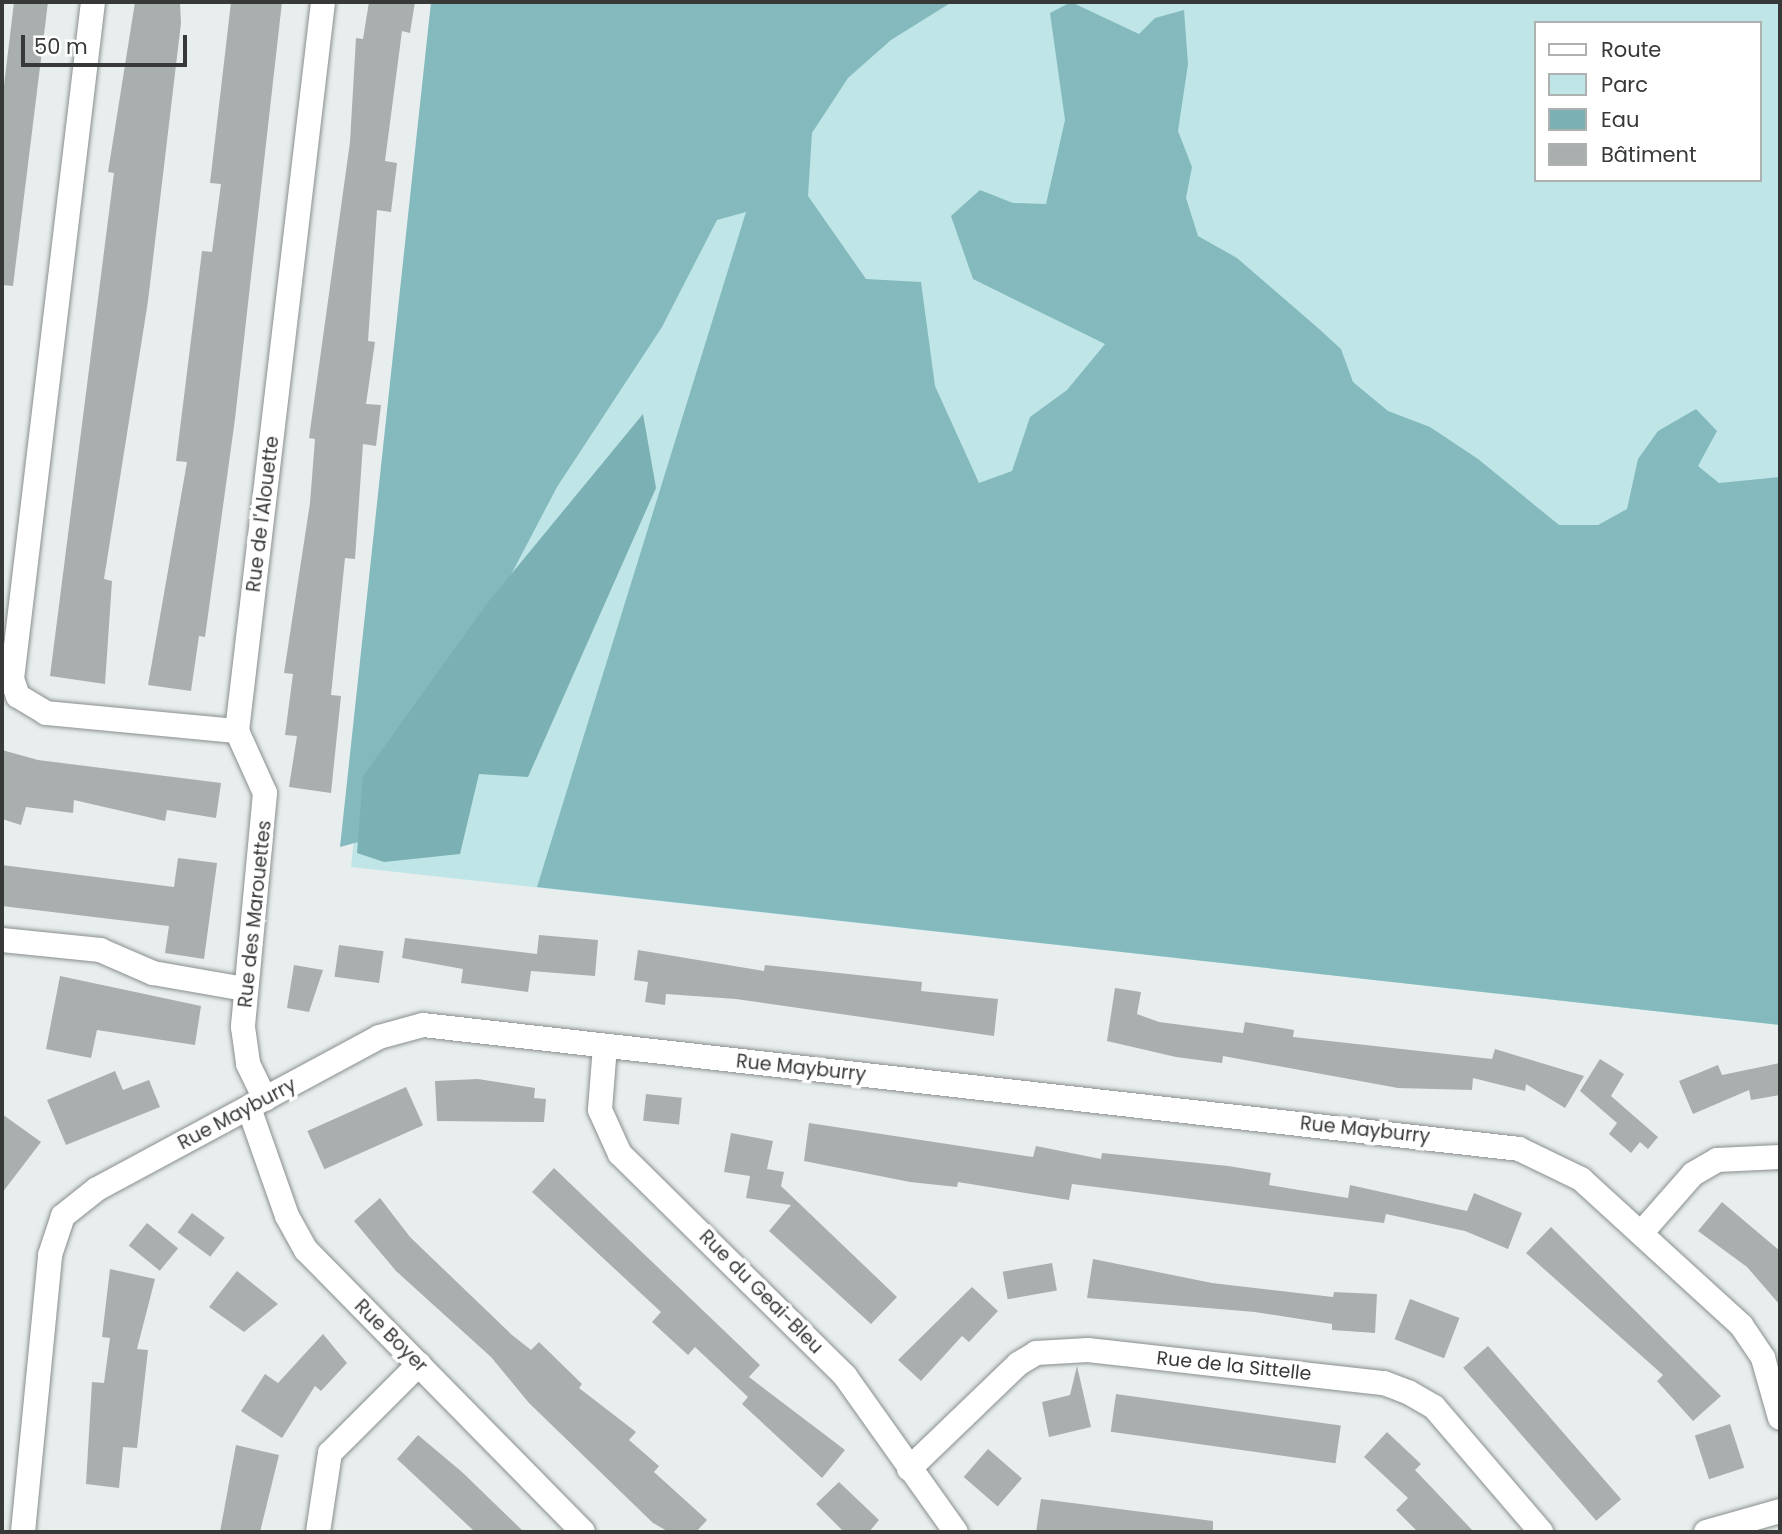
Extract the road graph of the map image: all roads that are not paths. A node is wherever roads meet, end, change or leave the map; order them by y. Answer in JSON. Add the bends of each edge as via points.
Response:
{"nodes":[{"id":1,"x":93,"y":2,"type":"edge"},
{"id":2,"x":323,"y":2,"type":"edge"},
{"id":3,"x":9,"y":624,"type":"edge"},
{"id":4,"x":237,"y":731,"type":"junction"},
{"id":5,"x":2,"y":940,"type":"edge"},
{"id":6,"x":245,"y":989,"type":"junction"},
{"id":7,"x":605,"y":1046,"type":"junction"},
{"id":8,"x":257,"y":1104,"type":"junction"},
{"id":9,"x":1780,"y":1157,"type":"edge"},
{"id":10,"x":1643,"y":1231,"type":"junction"},
{"id":11,"x":419,"y":1364,"type":"junction"},
{"id":12,"x":1780,"y":1418,"type":"edge"},
{"id":13,"x":909,"y":1469,"type":"junction"},
{"id":14,"x":1780,"y":1511,"type":"edge"},
{"id":15,"x":23,"y":1532,"type":"edge"},
{"id":16,"x":318,"y":1532,"type":"edge"},
{"id":17,"x":583,"y":1532,"type":"edge"},
{"id":18,"x":956,"y":1532,"type":"edge"},
{"id":19,"x":1541,"y":1532,"type":"edge"},
{"id":20,"x":1706,"y":1532,"type":"edge"}],
"edges":[{"from":1,"to":3,"type":"street"},
{"from":2,"to":4,"type":"street","name":"Rue de l'Alouette"},
{"from":3,"to":4,"type":"street","via":[[12,679],[30,707]]},
{"from":4,"to":6,"type":"street","name":"Rue des Marouettes","via":[[261,777],[265,813]]},
{"from":5,"to":6,"type":"street","via":[[100,950],[153,973]]},
{"from":6,"to":8,"type":"street","name":"Rue des Marouettes","via":[[244,1045]]},
{"from":7,"to":8,"type":"street","name":"Rue Mayburry","via":[[443,1027],[401,1028]]},
{"from":7,"to":10,"type":"street","name":"Rue Mayburry","via":[[1498,1145],[1561,1166]]},
{"from":7,"to":13,"type":"street","name":"Rue du Geai-Bleu","via":[[600,1110],[620,1154],[845,1376]]},
{"from":8,"to":11,"type":"street","name":"Rue Boyer","via":[[295,1234]]},
{"from":8,"to":15,"type":"street","name":"Rue Mayburry","via":[[97,1189],[62,1216],[50,1255]]},
{"from":9,"to":10,"type":"street","via":[[1717,1160],[1693,1174]]},
{"from":10,"to":12,"type":"street","name":"Rue Mayburry","via":[[1755,1342]]},
{"from":11,"to":16,"type":"street","via":[[330,1453]]},
{"from":11,"to":17,"type":"street","name":"Rue Boyer"},
{"from":13,"to":18,"type":"street","name":"Rue du Geai-Bleu"},
{"from":13,"to":19,"type":"street","name":"Rue de la Sittelle","via":[[1018,1364],[1035,1353],[1088,1350],[1384,1383],[1408,1392],[1434,1407]]},
{"from":14,"to":20,"type":"street"}]}
